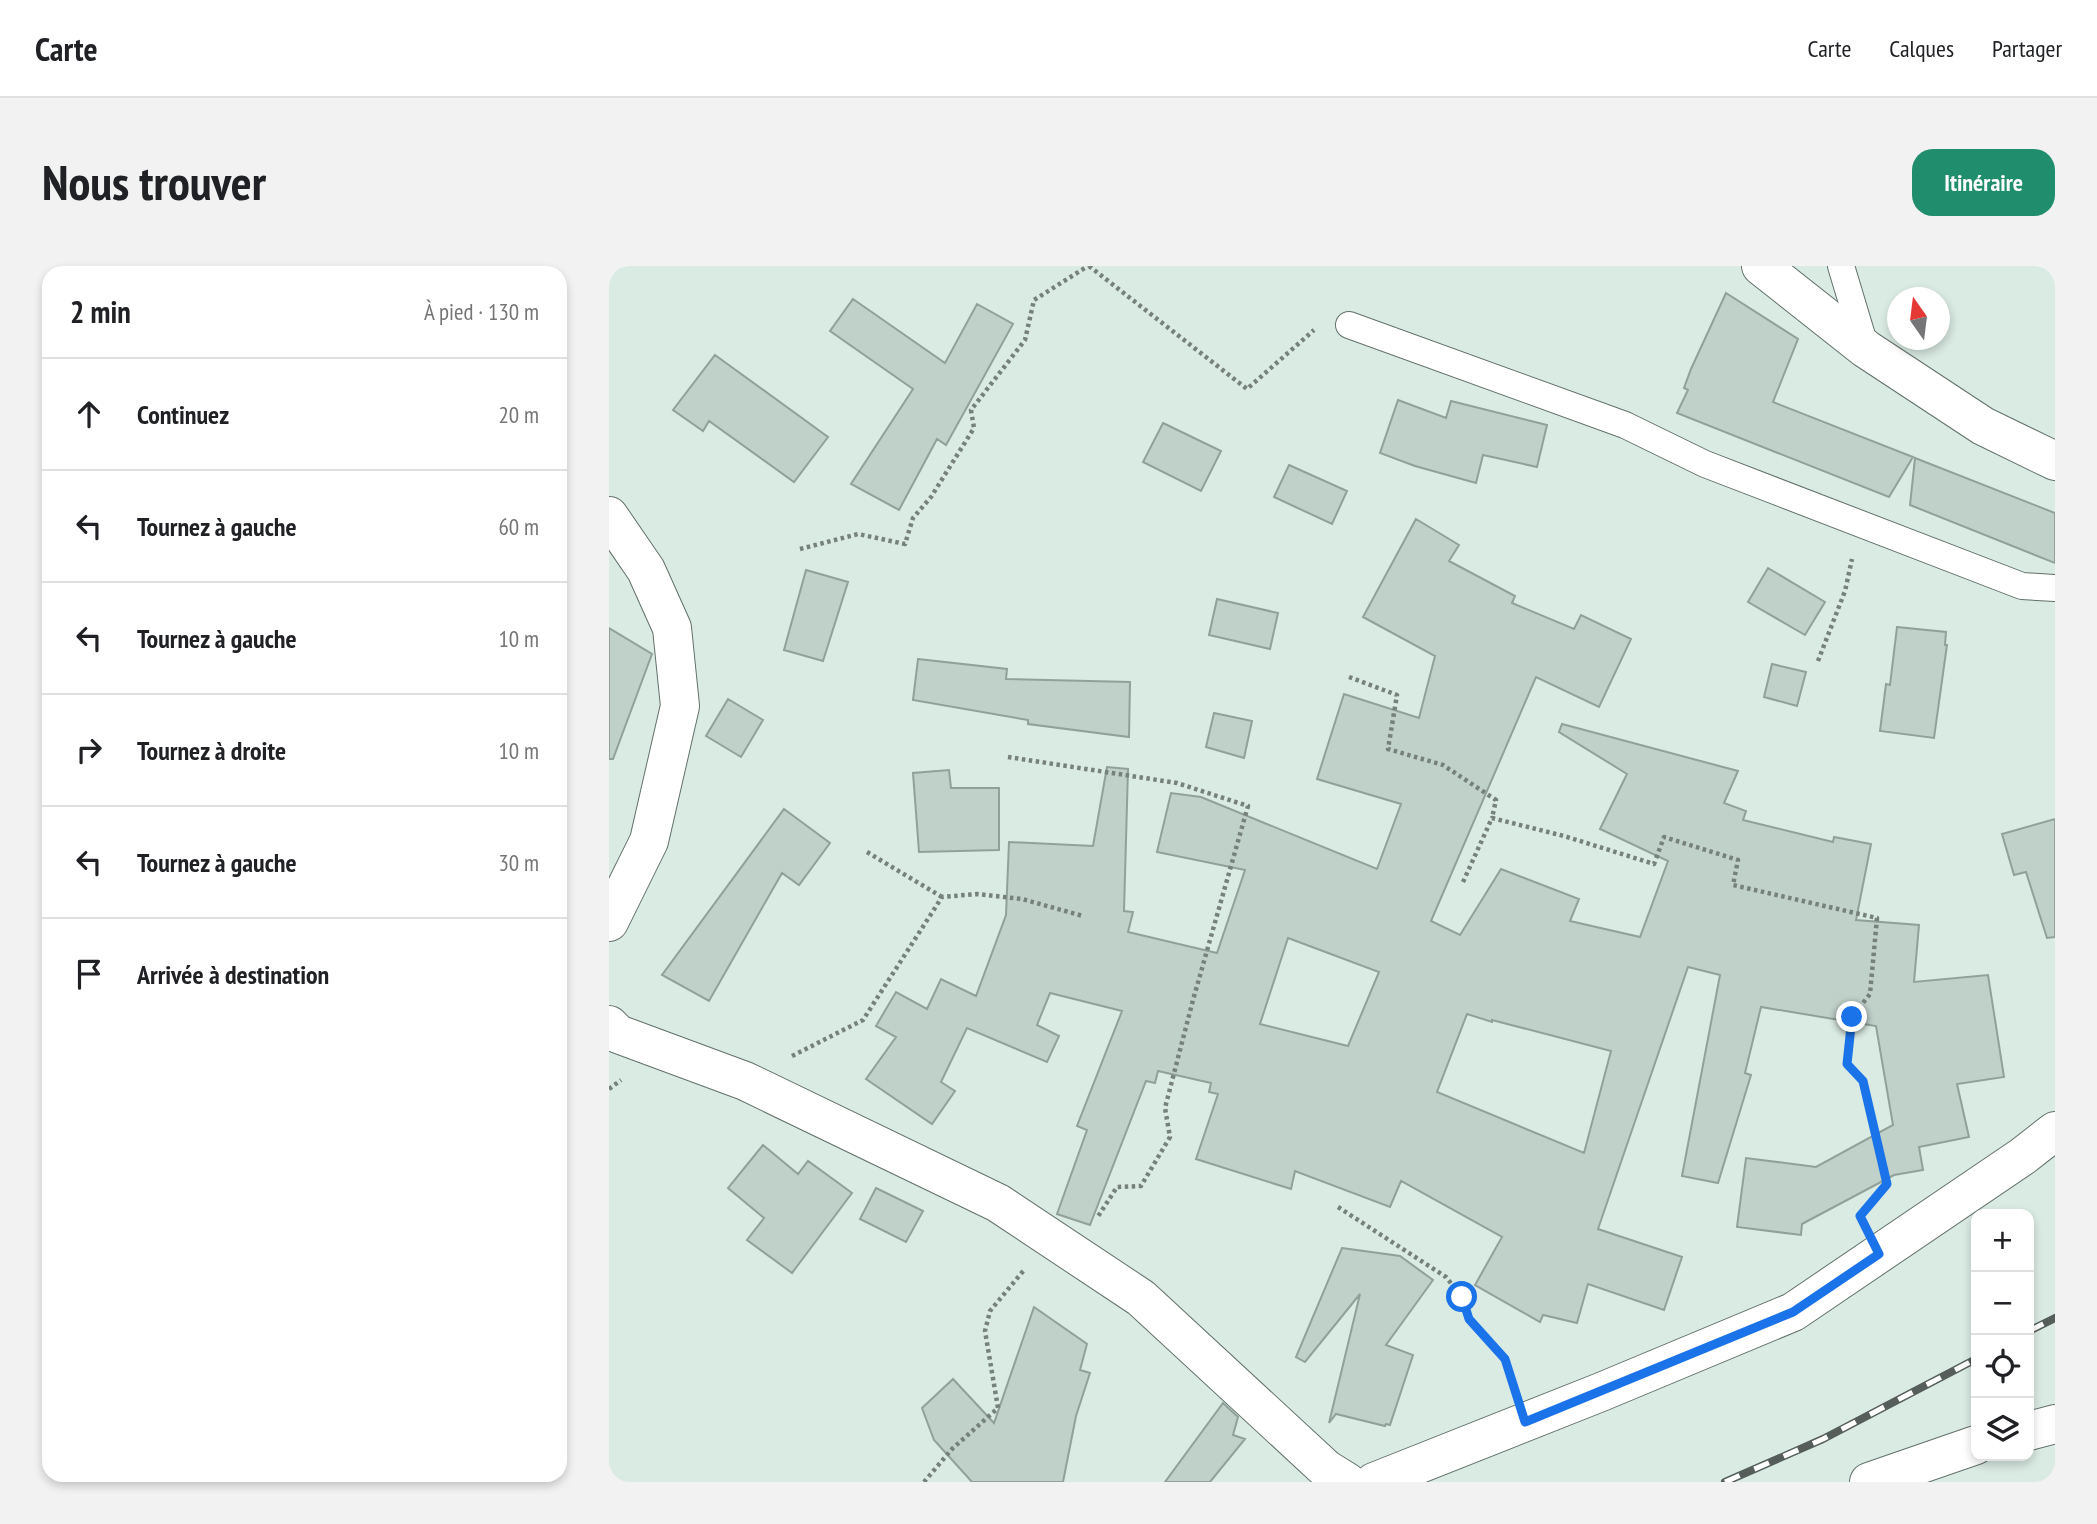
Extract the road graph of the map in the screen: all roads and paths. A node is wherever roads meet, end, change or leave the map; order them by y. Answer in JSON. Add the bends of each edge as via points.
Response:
{"nodes":[{"id":1,"x":1088,"y":266,"type":"edge"},
{"id":2,"x":1761,"y":266,"type":"edge"},
{"id":3,"x":1841,"y":266,"type":"edge"},
{"id":4,"x":1349,"y":325,"type":"joint"},
{"id":5,"x":1865,"y":349,"type":"junction"},
{"id":6,"x":2055,"y":461,"type":"edge"},
{"id":7,"x":609,"y":516,"type":"edge"},
{"id":8,"x":1859,"y":523,"type":"junction"},
{"id":9,"x":800,"y":549,"type":"dead end"},
{"id":10,"x":2055,"y":588,"type":"edge"},
{"id":11,"x":1818,"y":661,"type":"dead end"},
{"id":12,"x":1349,"y":677,"type":"dead end"},
{"id":13,"x":1008,"y":757,"type":"dead end"},
{"id":14,"x":1492,"y":818,"type":"junction"},
{"id":15,"x":867,"y":852,"type":"dead end"},
{"id":16,"x":1463,"y":882,"type":"dead end"},
{"id":17,"x":942,"y":897,"type":"junction"},
{"id":18,"x":1083,"y":916,"type":"dead end"},
{"id":19,"x":609,"y":922,"type":"edge"},
{"id":20,"x":609,"y":1025,"type":"edge"},
{"id":21,"x":745,"y":1081,"type":"junction"},
{"id":22,"x":2055,"y":1130,"type":"edge"},
{"id":23,"x":1338,"y":1207,"type":"dead end"},
{"id":24,"x":1062,"y":1246,"type":"junction"},
{"id":25,"x":1879,"y":1254,"type":"junction"},
{"id":26,"x":1525,"y":1422,"type":"junction"},
{"id":27,"x":2055,"y":1424,"type":"edge"},
{"id":28,"x":2034,"y":1430,"type":"edge"},
{"id":29,"x":1971,"y":1447,"type":"edge"},
{"id":30,"x":1328,"y":1478,"type":"edge"},
{"id":31,"x":924,"y":1482,"type":"edge"},
{"id":32,"x":1374,"y":1482,"type":"edge"},
{"id":33,"x":1869,"y":1482,"type":"edge"}],
"edges":[{"from":1,"to":4,"type":"path","via":[[1247,389],[1315,330]]},
{"from":1,"to":9,"type":"path","via":[[1034,300],[1025,340],[971,410],[974,428],[913,518],[905,544],[857,534]]},
{"from":2,"to":5,"type":"street"},
{"from":3,"to":5,"type":"lane"},
{"from":4,"to":8,"type":"lane","via":[[1625,425],[1705,464]]},
{"from":5,"to":6,"type":"street","via":[[1983,426]]},
{"from":7,"to":19,"type":"street","via":[[646,570],[673,628],[680,706],[649,841]]},
{"from":8,"to":10,"type":"lane","via":[[2022,586]]},
{"from":8,"to":11,"type":"path","via":[[1845,591]]},
{"from":12,"to":14,"type":"path","via":[[1397,695],[1388,749],[1454,772],[1496,800]]},
{"from":13,"to":24,"type":"path","via":[[1177,783],[1248,806],[1165,1108],[1170,1137],[1141,1186],[1117,1187]]},
{"from":14,"to":16,"type":"path"},
{"from":14,"to":25,"type":"path","via":[[1654,864],[1664,837],[1738,860],[1733,885],[1878,918],[1870,994],[1852,1017],[1847,1064],[1863,1081],[1887,1184],[1860,1216]]},
{"from":15,"to":17,"type":"path"},
{"from":17,"to":18,"type":"path","via":[[977,894],[1022,899]]},
{"from":17,"to":21,"type":"path","via":[[863,1020]]},
{"from":20,"to":21,"type":"street","via":[[618,1034]]},
{"from":21,"to":24,"type":"street","via":[[998,1203]]},
{"from":22,"to":25,"type":"street"},
{"from":23,"to":26,"type":"path","via":[[1446,1276],[1462,1297],[1469,1319],[1505,1359]]},
{"from":24,"to":30,"type":"street","via":[[1141,1298]]},
{"from":24,"to":31,"type":"path","via":[[990,1311],[985,1331],[998,1408],[952,1449]]},
{"from":25,"to":26,"type":"street","via":[[1793,1312]]},
{"from":26,"to":32,"type":"street"},
{"from":27,"to":28,"type":"street"},
{"from":29,"to":33,"type":"street"}]}
